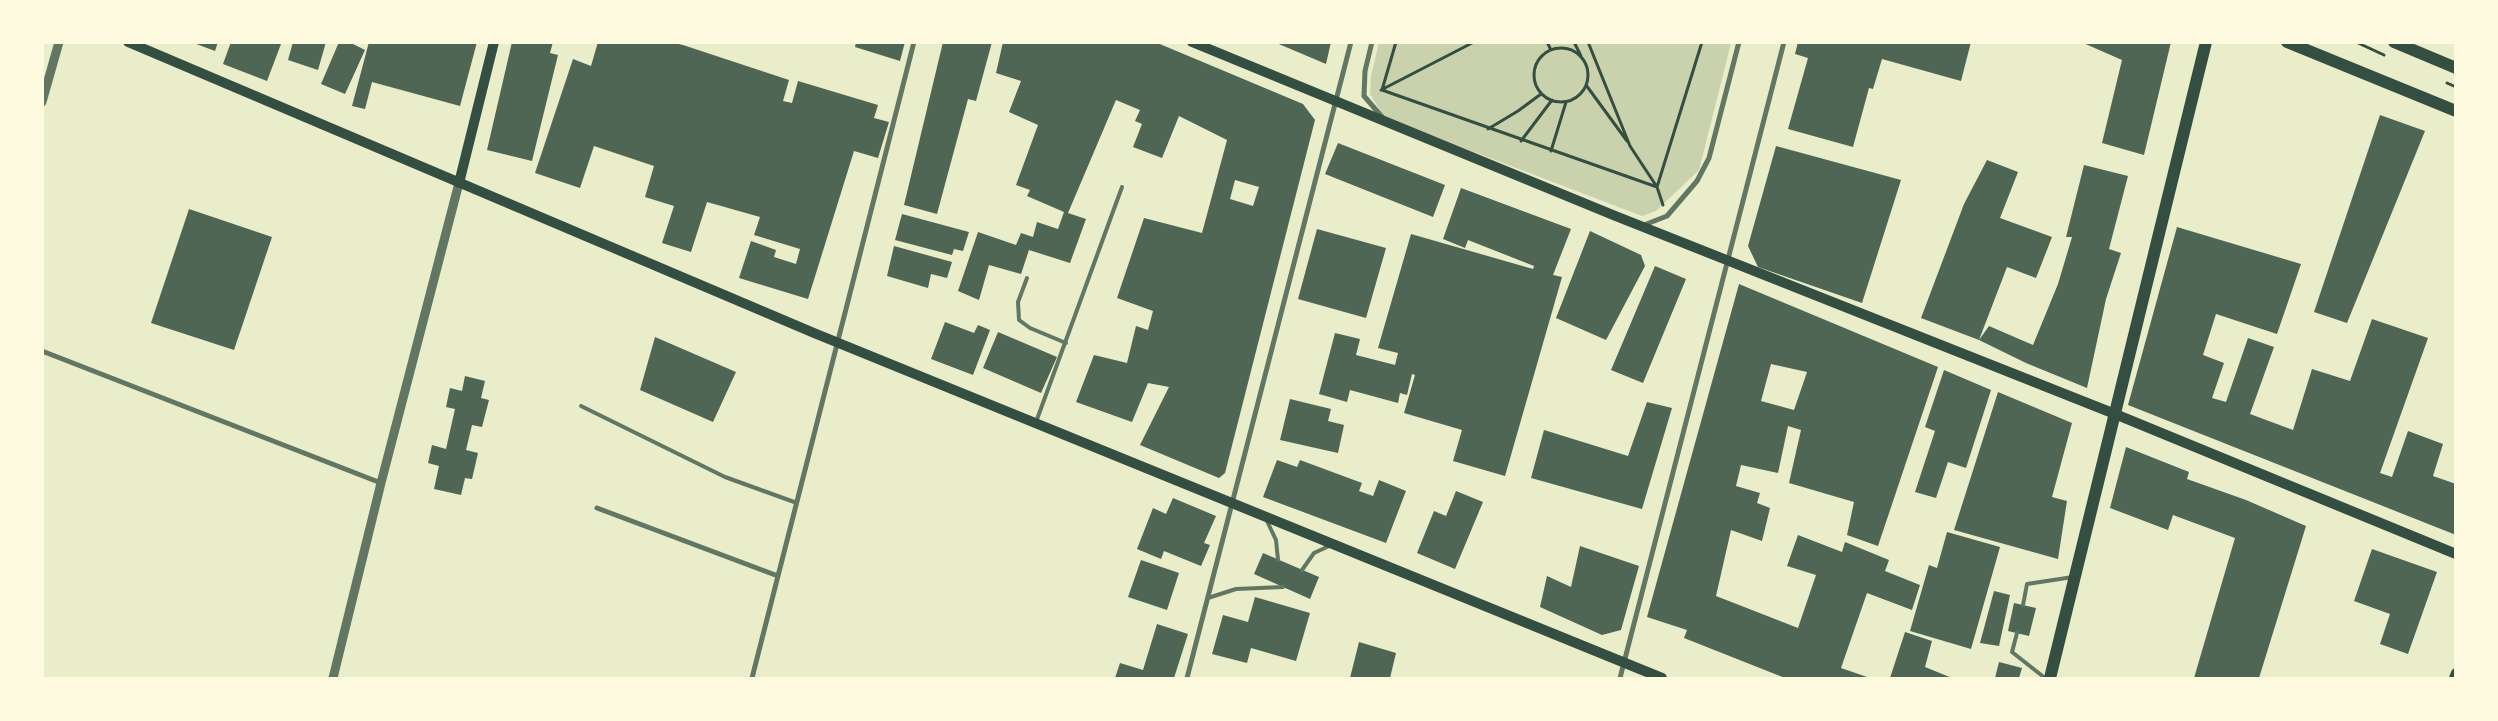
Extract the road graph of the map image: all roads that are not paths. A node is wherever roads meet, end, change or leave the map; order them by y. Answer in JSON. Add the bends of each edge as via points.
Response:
{"nodes":[{"id":1,"x":59,"y":42,"type":"edge"},
{"id":2,"x":128,"y":42,"type":"edge"},
{"id":3,"x":494,"y":42,"type":"edge"},
{"id":4,"x":914,"y":42,"type":"edge"},
{"id":5,"x":1192,"y":42,"type":"edge"},
{"id":6,"x":1351,"y":42,"type":"edge"},
{"id":7,"x":1372,"y":42,"type":"edge"},
{"id":8,"x":1739,"y":42,"type":"edge"},
{"id":9,"x":1784,"y":42,"type":"edge"},
{"id":10,"x":2206,"y":42,"type":"edge"},
{"id":11,"x":2287,"y":42,"type":"edge"},
{"id":12,"x":2394,"y":42,"type":"edge"},
{"id":13,"x":2456,"y":68,"type":"edge"},
{"id":14,"x":42,"y":102,"type":"edge"},
{"id":15,"x":1335,"y":103,"type":"junction"},
{"id":16,"x":2456,"y":111,"type":"edge"},
{"id":17,"x":1388,"y":124,"type":"junction"},
{"id":18,"x":459,"y":183,"type":"junction"},
{"id":19,"x":1122,"y":188,"type":"dead end"},
{"id":20,"x":1641,"y":226,"type":"junction"},
{"id":21,"x":1728,"y":261,"type":"junction"},
{"id":22,"x":1027,"y":278,"type":"dead end"},
{"id":23,"x":838,"y":343,"type":"junction"},
{"id":24,"x":1066,"y":343,"type":"junction"},
{"id":25,"x":42,"y":352,"type":"edge"},
{"id":26,"x":581,"y":406,"type":"dead end"},
{"id":27,"x":2115,"y":414,"type":"junction"},
{"id":28,"x":1035,"y":424,"type":"junction"},
{"id":29,"x":381,"y":483,"type":"junction"},
{"id":30,"x":797,"y":502,"type":"junction"},
{"id":31,"x":1232,"y":505,"type":"junction"},
{"id":32,"x":597,"y":508,"type":"dead end"},
{"id":33,"x":1266,"y":519,"type":"junction"},
{"id":34,"x":1330,"y":545,"type":"junction"},
{"id":35,"x":2456,"y":554,"type":"edge"},
{"id":36,"x":1278,"y":560,"type":"dead end"},
{"id":37,"x":1302,"y":570,"type":"dead end"},
{"id":38,"x":778,"y":576,"type":"junction"},
{"id":39,"x":2075,"y":576,"type":"junction"},
{"id":40,"x":1283,"y":587,"type":"dead end"},
{"id":41,"x":1208,"y":598,"type":"junction"},
{"id":42,"x":2023,"y":605,"type":"dead end"},
{"id":43,"x":2017,"y":633,"type":"dead end"},
{"id":44,"x":1624,"y":663,"type":"junction"},
{"id":45,"x":2456,"y":673,"type":"edge"},
{"id":46,"x":333,"y":678,"type":"edge"},
{"id":47,"x":752,"y":678,"type":"edge"},
{"id":48,"x":1187,"y":678,"type":"edge"},
{"id":49,"x":1620,"y":678,"type":"edge"},
{"id":50,"x":1662,"y":678,"type":"edge"},
{"id":51,"x":2045,"y":678,"type":"edge"},
{"id":52,"x":2050,"y":678,"type":"edge"},
{"id":53,"x":2454,"y":678,"type":"edge"}],
"edges":[{"from":1,"to":14,"type":"street"},
{"from":2,"to":18,"type":"main road"},
{"from":3,"to":18,"type":"main road"},
{"from":4,"to":23,"type":"street"},
{"from":5,"to":15,"type":"main road"},
{"from":6,"to":15,"type":"street"},
{"from":7,"to":17,"type":"street","via":[[1364,71],[1364,96]]},
{"from":8,"to":20,"type":"street","via":[[1709,158],[1697,181],[1667,216]]},
{"from":9,"to":21,"type":"street"},
{"from":10,"to":27,"type":"main road"},
{"from":11,"to":16,"type":"main road"},
{"from":12,"to":13,"type":"main road"},
{"from":15,"to":17,"type":"main road"},
{"from":15,"to":31,"type":"street"},
{"from":17,"to":20,"type":"main road"},
{"from":18,"to":23,"type":"main road"},
{"from":18,"to":29,"type":"street"},
{"from":19,"to":24,"type":"lane"},
{"from":20,"to":21,"type":"main road"},
{"from":21,"to":27,"type":"main road"},
{"from":21,"to":44,"type":"street"},
{"from":22,"to":24,"type":"lane","via":[[1018,302],[1019,320]]},
{"from":23,"to":28,"type":"main road"},
{"from":23,"to":30,"type":"street"},
{"from":24,"to":28,"type":"lane"},
{"from":25,"to":29,"type":"street"},
{"from":26,"to":30,"type":"lane","via":[[725,477]]},
{"from":27,"to":35,"type":"main road"},
{"from":27,"to":39,"type":"main road"},
{"from":28,"to":31,"type":"main road"},
{"from":29,"to":46,"type":"street"},
{"from":30,"to":38,"type":"street"},
{"from":31,"to":33,"type":"main road"},
{"from":31,"to":41,"type":"street"},
{"from":32,"to":38,"type":"street"},
{"from":33,"to":34,"type":"main road"},
{"from":33,"to":36,"type":"lane","via":[[1276,540]]},
{"from":34,"to":37,"type":"lane","via":[[1314,553]]},
{"from":34,"to":44,"type":"main road"},
{"from":38,"to":47,"type":"street"},
{"from":39,"to":42,"type":"lane","via":[[2028,584]]},
{"from":39,"to":52,"type":"main road"},
{"from":40,"to":41,"type":"lane","via":[[1236,589]]},
{"from":41,"to":48,"type":"street"},
{"from":43,"to":51,"type":"lane","via":[[2012,652]]},
{"from":44,"to":49,"type":"street"},
{"from":44,"to":50,"type":"main road"},
{"from":45,"to":53,"type":"main road"}]}
